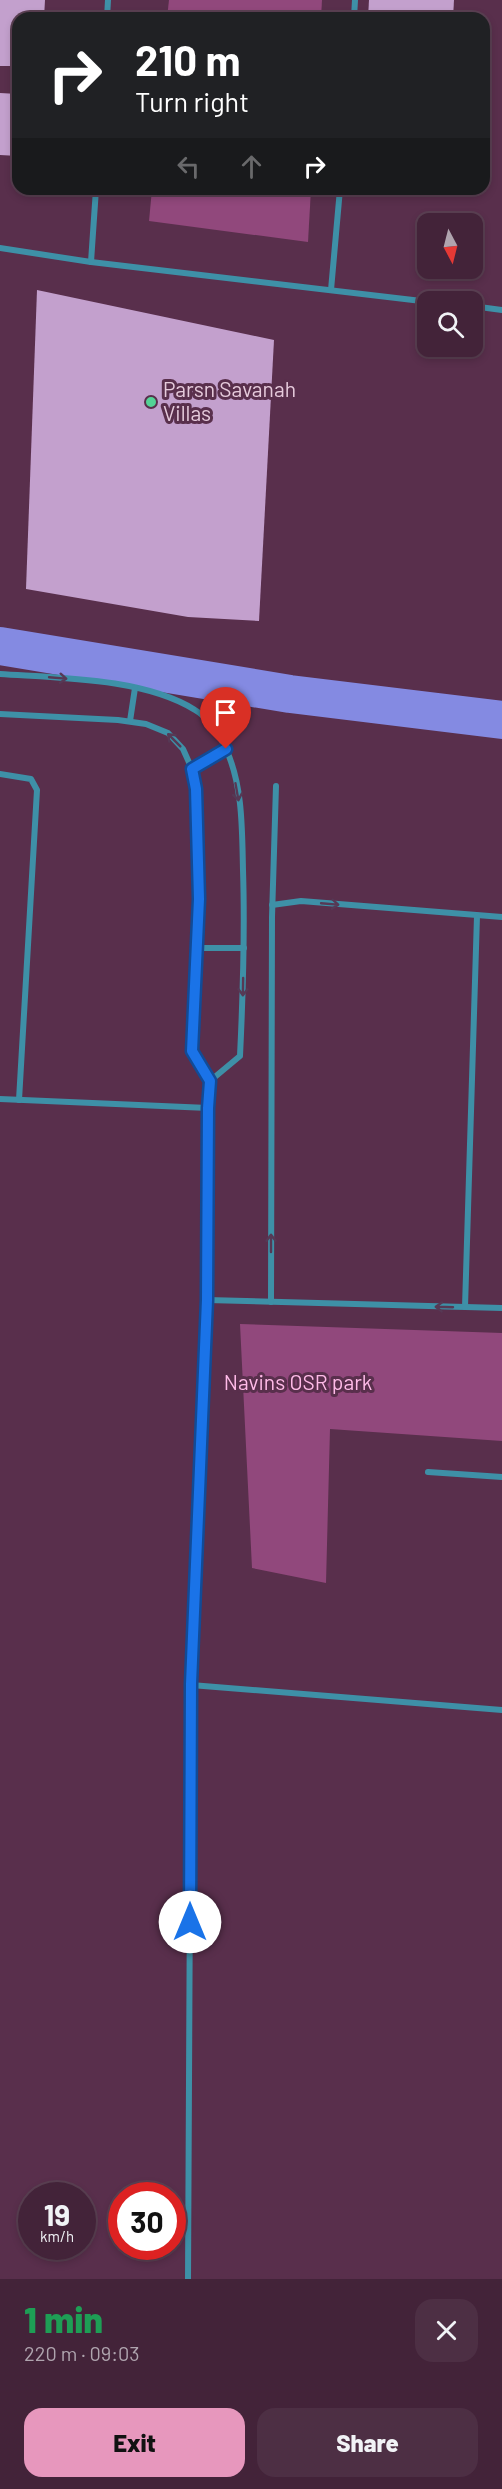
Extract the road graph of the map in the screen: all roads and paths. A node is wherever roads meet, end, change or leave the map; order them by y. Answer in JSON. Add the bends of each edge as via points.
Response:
{"nodes":[{"id":1,"x":96,"y":195,"type":"edge"},
{"id":2,"x":340,"y":195,"type":"edge"},
{"id":3,"x":0,"y":248,"type":"edge"},
{"id":4,"x":91,"y":262,"type":"junction"},
{"id":5,"x":332,"y":290,"type":"junction"},
{"id":6,"x":417,"y":300,"type":"edge"},
{"id":7,"x":483,"y":307,"type":"edge"},
{"id":8,"x":502,"y":310,"type":"edge"},
{"id":9,"x":0,"y":674,"type":"edge"},
{"id":10,"x":135,"y":688,"type":"junction"},
{"id":11,"x":0,"y":714,"type":"edge"},
{"id":12,"x":130,"y":721,"type":"junction"},
{"id":13,"x":226,"y":749,"type":"junction"},
{"id":14,"x":192,"y":769,"type":"junction"},
{"id":15,"x":0,"y":774,"type":"edge"},
{"id":16,"x":276,"y":786,"type":"dead end"},
{"id":17,"x":272,"y":905,"type":"junction"},
{"id":18,"x":477,"y":916,"type":"junction"},
{"id":19,"x":502,"y":917,"type":"edge"},
{"id":20,"x":197,"y":948,"type":"junction"},
{"id":21,"x":244,"y":948,"type":"junction"},
{"id":22,"x":210,"y":1081,"type":"junction"},
{"id":23,"x":0,"y":1099,"type":"edge"},
{"id":24,"x":19,"y":1100,"type":"junction"},
{"id":25,"x":208,"y":1108,"type":"junction"},
{"id":26,"x":207,"y":1300,"type":"junction"},
{"id":27,"x":271,"y":1302,"type":"junction"},
{"id":28,"x":465,"y":1307,"type":"junction"},
{"id":29,"x":502,"y":1308,"type":"edge"},
{"id":30,"x":428,"y":1472,"type":"dead end"},
{"id":31,"x":502,"y":1477,"type":"edge"},
{"id":32,"x":191,"y":1684,"type":"junction"},
{"id":33,"x":502,"y":1710,"type":"edge"},
{"id":34,"x":188,"y":2279,"type":"edge"}],
"edges":[{"from":1,"to":4,"type":"street"},
{"from":2,"to":5,"type":"street"},
{"from":3,"to":4,"type":"street"},
{"from":4,"to":5,"type":"street"},
{"from":5,"to":6,"type":"street"},
{"from":7,"to":8,"type":"street"},
{"from":9,"to":10,"type":"street","one_way":true},
{"from":10,"to":12,"type":"street"},
{"from":10,"to":13,"type":"street","via":[[196,710],[214,728]]},
{"from":11,"to":12,"type":"street"},
{"from":14,"to":12,"type":"street","one_way":true,"via":[[183,749],[168,733]]},
{"from":13,"to":14,"type":"street"},
{"from":13,"to":21,"type":"street","one_way":true,"via":[[240,809]]},
{"from":14,"to":20,"type":"street","via":[[197,822]]},
{"from":15,"to":24,"type":"street","via":[[31,779],[38,790]]},
{"from":16,"to":17,"type":"street"},
{"from":17,"to":18,"type":"street","one_way":true,"via":[[302,901]]},
{"from":27,"to":17,"type":"street","one_way":true},
{"from":18,"to":19,"type":"street"},
{"from":18,"to":28,"type":"street"},
{"from":20,"to":21,"type":"street"},
{"from":20,"to":22,"type":"street","via":[[192,1051]]},
{"from":21,"to":22,"type":"street","one_way":true,"via":[[240,1056]]},
{"from":22,"to":25,"type":"street"},
{"from":23,"to":24,"type":"street"},
{"from":24,"to":25,"type":"street"},
{"from":25,"to":26,"type":"street"},
{"from":26,"to":27,"type":"street"},
{"from":26,"to":32,"type":"street"},
{"from":28,"to":27,"type":"street","one_way":true},
{"from":28,"to":29,"type":"street"},
{"from":30,"to":31,"type":"street"},
{"from":32,"to":33,"type":"street"},
{"from":32,"to":34,"type":"street"}]}
